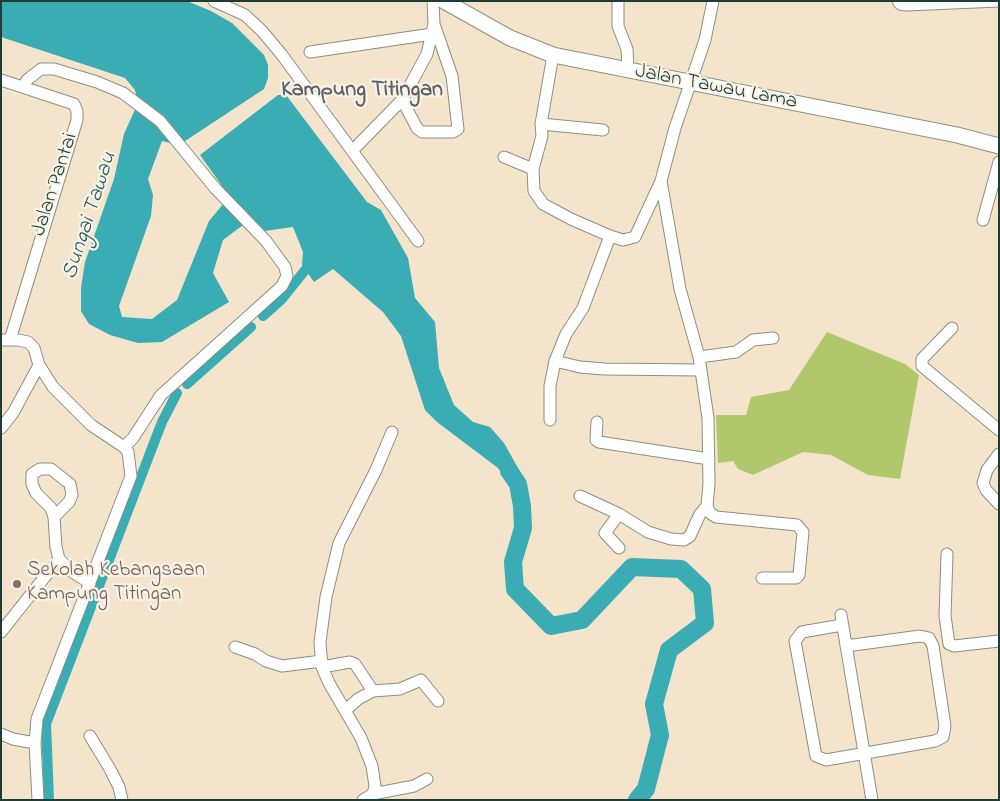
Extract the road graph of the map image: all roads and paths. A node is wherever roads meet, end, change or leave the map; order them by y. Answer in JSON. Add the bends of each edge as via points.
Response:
{"nodes":[{"id":1,"x":214,"y":1,"type":"edge"},
{"id":2,"x":433,"y":1,"type":"edge"},
{"id":3,"x":444,"y":1,"type":"edge"},
{"id":4,"x":618,"y":1,"type":"edge"},
{"id":5,"x":713,"y":1,"type":"edge"},
{"id":6,"x":898,"y":1,"type":"edge"},
{"id":7,"x":999,"y":2,"type":"edge"},
{"id":8,"x":433,"y":29,"type":"junction"},
{"id":9,"x":310,"y":52,"type":"dead end"},
{"id":10,"x":553,"y":55,"type":"junction"},
{"id":11,"x":628,"y":70,"type":"junction"},
{"id":12,"x":1,"y":80,"type":"edge"},
{"id":13,"x":691,"y":82,"type":"junction"},
{"id":14,"x":24,"y":86,"type":"junction"},
{"id":15,"x":402,"y":100,"type":"junction"},
{"id":16,"x":541,"y":124,"type":"junction"},
{"id":17,"x":603,"y":130,"type":"dead end"},
{"id":18,"x":999,"y":146,"type":"edge"},
{"id":19,"x":353,"y":150,"type":"junction"},
{"id":20,"x":504,"y":157,"type":"dead end"},
{"id":21,"x":999,"y":162,"type":"edge"},
{"id":22,"x":533,"y":169,"type":"junction"},
{"id":23,"x":661,"y":182,"type":"junction"},
{"id":24,"x":983,"y":220,"type":"dead end"},
{"id":25,"x":610,"y":236,"type":"junction"},
{"id":26,"x":418,"y":241,"type":"dead end"},
{"id":27,"x":952,"y":328,"type":"dead end"},
{"id":28,"x":773,"y":338,"type":"dead end"},
{"id":29,"x":5,"y":340,"type":"edge"},
{"id":30,"x":699,"y":357,"type":"junction"},
{"id":31,"x":555,"y":360,"type":"junction"},
{"id":32,"x":39,"y":365,"type":"junction"},
{"id":33,"x":701,"y":370,"type":"junction"},
{"id":34,"x":550,"y":420,"type":"dead end"},
{"id":35,"x":597,"y":422,"type":"dead end"},
{"id":36,"x":1,"y":428,"type":"edge"},
{"id":37,"x":999,"y":430,"type":"edge"},
{"id":38,"x":392,"y":432,"type":"dead end"},
{"id":39,"x":124,"y":447,"type":"junction"},
{"id":40,"x":999,"y":454,"type":"edge"},
{"id":41,"x":709,"y":459,"type":"junction"},
{"id":42,"x":580,"y":496,"type":"dead end"},
{"id":43,"x":999,"y":504,"type":"edge"},
{"id":44,"x":707,"y":506,"type":"junction"},
{"id":45,"x":619,"y":514,"type":"junction"},
{"id":46,"x":54,"y":517,"type":"dead end"},
{"id":47,"x":620,"y":548,"type":"dead end"},
{"id":48,"x":947,"y":554,"type":"dead end"},
{"id":49,"x":59,"y":559,"type":"junction"},
{"id":50,"x":762,"y":578,"type":"dead end"},
{"id":51,"x":90,"y":583,"type":"junction"},
{"id":52,"x":1,"y":632,"type":"edge"},
{"id":53,"x":999,"y":641,"type":"edge"},
{"id":54,"x":846,"y":646,"type":"junction"},
{"id":55,"x":235,"y":647,"type":"dead end"},
{"id":56,"x":322,"y":664,"type":"junction"},
{"id":57,"x":373,"y":690,"type":"junction"},
{"id":58,"x":438,"y":701,"type":"dead end"},
{"id":59,"x":346,"y":710,"type":"junction"},
{"id":60,"x":1,"y":734,"type":"edge"},
{"id":61,"x":90,"y":736,"type":"dead end"},
{"id":62,"x":35,"y":743,"type":"junction"},
{"id":63,"x":865,"y":753,"type":"junction"},
{"id":64,"x":427,"y":779,"type":"dead end"},
{"id":65,"x":368,"y":797,"type":"edge"},
{"id":66,"x":38,"y":800,"type":"edge"},
{"id":67,"x":122,"y":800,"type":"edge"},
{"id":68,"x":872,"y":800,"type":"edge"}],
"edges":[{"from":1,"to":19,"type":"street","via":[[245,15],[262,31]]},
{"from":2,"to":8,"type":"street"},
{"from":3,"to":10,"type":"street","name":"Jalan Tawau Lama","via":[[524,45]]},
{"from":4,"to":11,"type":"street","via":[[618,26],[627,49]]},
{"from":5,"to":13,"type":"street","via":[[705,40]]},
{"from":6,"to":7,"type":"street","via":[[906,5]]},
{"from":8,"to":9,"type":"street"},
{"from":8,"to":15,"type":"street","via":[[427,54]]},
{"from":8,"to":15,"type":"street","via":[[452,76],[458,129],[453,132],[422,132]]},
{"from":10,"to":11,"type":"street","name":"Jalan Tawau Lama"},
{"from":10,"to":16,"type":"street"},
{"from":11,"to":13,"type":"street","name":"Jalan Tawau Lama"},
{"from":12,"to":14,"type":"street","name":"Jalan Pantai"},
{"from":13,"to":18,"type":"street","name":"Jalan Tawau Lama"},
{"from":13,"to":23,"type":"street"},
{"from":14,"to":29,"type":"street","name":"Jalan Pantai","via":[[74,104],[77,120]]},
{"from":14,"to":39,"type":"street","via":[[41,69],[54,69],[114,90],[143,108],[160,121],[285,267],[287,276],[282,286],[161,395]]},
{"from":15,"to":19,"type":"street"},
{"from":16,"to":17,"type":"street"},
{"from":16,"to":22,"type":"street","via":[[542,136]]},
{"from":19,"to":26,"type":"street"},
{"from":20,"to":22,"type":"street"},
{"from":21,"to":24,"type":"street"},
{"from":22,"to":25,"type":"street","via":[[534,191],[539,201]]},
{"from":23,"to":25,"type":"street","via":[[635,237],[623,240]]},
{"from":23,"to":30,"type":"street","via":[[680,289]]},
{"from":25,"to":31,"type":"street","via":[[583,308],[566,334]]},
{"from":27,"to":37,"type":"street","via":[[922,359],[922,366]]},
{"from":28,"to":30,"type":"street","via":[[753,340],[736,352]]},
{"from":29,"to":32,"type":"street","via":[[28,342],[34,348]]},
{"from":30,"to":33,"type":"street"},
{"from":31,"to":33,"type":"street","via":[[604,369]]},
{"from":31,"to":34,"type":"street","via":[[550,386]]},
{"from":32,"to":36,"type":"street","via":[[13,413]]},
{"from":32,"to":39,"type":"street","via":[[53,387],[91,425]]},
{"from":33,"to":41,"type":"street","via":[[708,418]]},
{"from":35,"to":41,"type":"street","via":[[596,440],[599,442]]},
{"from":38,"to":56,"type":"street","via":[[339,543],[322,623]]},
{"from":39,"to":51,"type":"street","via":[[128,452],[130,476]]},
{"from":40,"to":43,"type":"street","via":[[987,470],[983,484]]},
{"from":41,"to":44,"type":"street"},
{"from":42,"to":45,"type":"street"},
{"from":44,"to":45,"type":"street","via":[[690,536],[684,540],[660,537]]},
{"from":44,"to":50,"type":"street","via":[[716,517],[797,526],[803,532],[796,578]]},
{"from":45,"to":47,"type":"street","via":[[605,533]]},
{"from":46,"to":49,"type":"street"},
{"from":48,"to":53,"type":"street","via":[[945,616],[949,644]]},
{"from":49,"to":51,"type":"street"},
{"from":49,"to":52,"type":"street"},
{"from":51,"to":62,"type":"street","via":[[37,719]]},
{"from":54,"to":63,"type":"street"},
{"from":54,"to":63,"type":"street","via":[[841,620],[802,632],[796,637],[814,753],[826,760]]},
{"from":54,"to":63,"type":"street","via":[[920,636],[929,638],[933,646],[946,726],[943,737],[936,742]]},
{"from":55,"to":56,"type":"street","via":[[282,666]]},
{"from":56,"to":57,"type":"street","via":[[355,664]]},
{"from":56,"to":59,"type":"street","via":[[329,683]]},
{"from":57,"to":58,"type":"street","via":[[400,689],[421,680]]},
{"from":57,"to":59,"type":"street"},
{"from":59,"to":65,"type":"street","via":[[361,738],[375,777]]},
{"from":60,"to":62,"type":"street","via":[[13,740]]},
{"from":61,"to":67,"type":"street","via":[[119,787]]},
{"from":62,"to":66,"type":"street"},
{"from":63,"to":68,"type":"street"},
{"from":64,"to":65,"type":"street","via":[[414,786]]}]}
